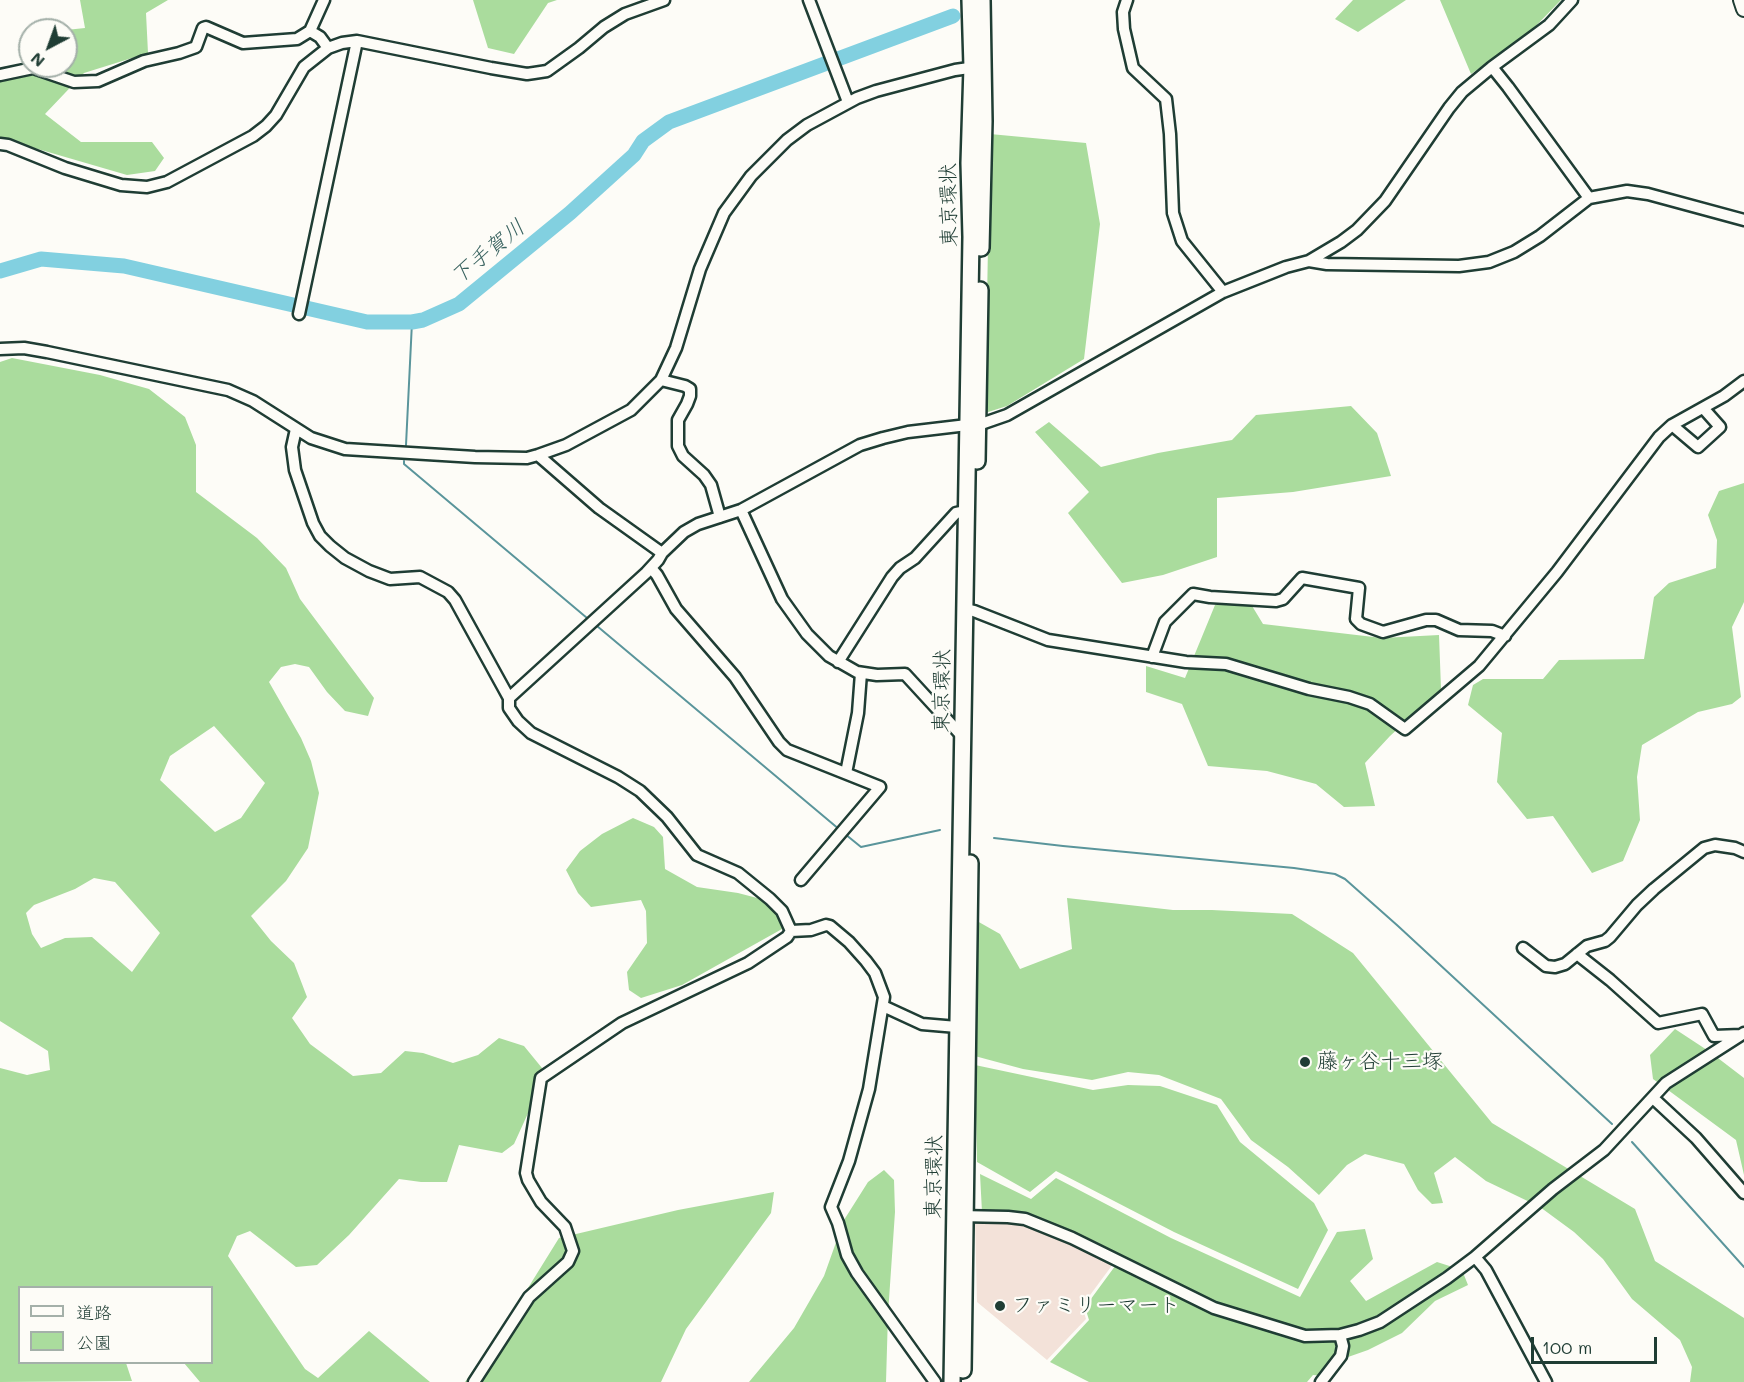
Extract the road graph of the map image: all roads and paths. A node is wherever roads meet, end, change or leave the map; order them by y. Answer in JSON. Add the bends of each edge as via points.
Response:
{"nodes":[{"id":1,"x":324,"y":0,"type":"edge"},
{"id":2,"x":664,"y":0,"type":"edge"},
{"id":3,"x":809,"y":0,"type":"edge"},
{"id":4,"x":970,"y":0,"type":"edge"},
{"id":5,"x":982,"y":0,"type":"edge"},
{"id":6,"x":1127,"y":0,"type":"edge"},
{"id":7,"x":1572,"y":0,"type":"edge"},
{"id":8,"x":1741,"y":0,"type":"edge"},
{"id":9,"x":1744,"y":9,"type":"edge"},
{"id":10,"x":310,"y":31,"type":"junction"},
{"id":11,"x":357,"y":41,"type":"junction"},
{"id":12,"x":328,"y":48,"type":"junction"},
{"id":13,"x":977,"y":67,"type":"junction"},
{"id":14,"x":1492,"y":67,"type":"junction"},
{"id":15,"x":0,"y":75,"type":"edge"},
{"id":16,"x":848,"y":102,"type":"junction"},
{"id":17,"x":0,"y":144,"type":"edge"},
{"id":18,"x":1589,"y":198,"type":"junction"},
{"id":19,"x":1744,"y":220,"type":"edge"},
{"id":20,"x":1309,"y":261,"type":"junction"},
{"id":21,"x":1223,"y":292,"type":"junction"},
{"id":22,"x":298,"y":314,"type":"dead end"},
{"id":23,"x":0,"y":349,"type":"edge"},
{"id":24,"x":661,"y":380,"type":"junction"},
{"id":25,"x":1744,"y":381,"type":"edge"},
{"id":26,"x":1704,"y":409,"type":"junction"},
{"id":27,"x":973,"y":424,"type":"junction"},
{"id":28,"x":1672,"y":425,"type":"junction"},
{"id":29,"x":296,"y":429,"type":"junction"},
{"id":30,"x":538,"y":455,"type":"junction"},
{"id":31,"x":741,"y":510,"type":"junction"},
{"id":32,"x":966,"y":511,"type":"junction"},
{"id":33,"x":720,"y":517,"type":"junction"},
{"id":34,"x":662,"y":553,"type":"junction"},
{"id":35,"x":651,"y":568,"type":"junction"},
{"id":36,"x":969,"y":610,"type":"junction"},
{"id":37,"x":1505,"y":636,"type":"junction"},
{"id":38,"x":1152,"y":657,"type":"junction"},
{"id":39,"x":838,"y":662,"type":"junction"},
{"id":40,"x":861,"y":673,"type":"junction"},
{"id":41,"x":508,"y":698,"type":"junction"},
{"id":42,"x":962,"y":736,"type":"junction"},
{"id":43,"x":846,"y":773,"type":"junction"},
{"id":44,"x":1744,"y":852,"type":"edge"},
{"id":45,"x":801,"y":880,"type":"dead end"},
{"id":46,"x":791,"y":931,"type":"junction"},
{"id":47,"x":1523,"y":948,"type":"dead end"},
{"id":48,"x":1577,"y":954,"type":"junction"},
{"id":49,"x":883,"y":1006,"type":"junction"},
{"id":50,"x":957,"y":1027,"type":"junction"},
{"id":51,"x":1743,"y":1034,"type":"edge"},
{"id":52,"x":1653,"y":1098,"type":"junction"},
{"id":53,"x":1744,"y":1193,"type":"edge"},
{"id":54,"x":959,"y":1216,"type":"junction"},
{"id":55,"x":1475,"y":1257,"type":"junction"},
{"id":56,"x":1340,"y":1335,"type":"junction"},
{"id":57,"x":474,"y":1382,"type":"edge"},
{"id":58,"x":935,"y":1382,"type":"edge"},
{"id":59,"x":952,"y":1382,"type":"edge"},
{"id":60,"x":963,"y":1382,"type":"edge"},
{"id":61,"x":1321,"y":1382,"type":"edge"},
{"id":62,"x":1546,"y":1382,"type":"edge"}],
"edges":[{"from":1,"to":10,"type":"street"},
{"from":2,"to":11,"type":"street","via":[[625,14],[547,71],[527,74]]},
{"from":3,"to":16,"type":"street"},
{"from":4,"to":13,"type":"highway","name":"東京環状"},
{"from":5,"to":13,"type":"highway","name":"東京環状"},
{"from":6,"to":21,"type":"street","via":[[1124,28],[1133,68],[1166,99],[1173,213],[1182,241]]},
{"from":7,"to":14,"type":"street","via":[[1549,25]]},
{"from":8,"to":9,"type":"main road"},
{"from":10,"to":12,"type":"street"},
{"from":10,"to":15,"type":"street","via":[[297,39],[249,44],[206,27],[202,28],[196,47],[144,61],[98,81],[74,82],[33,68]]},
{"from":11,"to":12,"type":"street"},
{"from":11,"to":22,"type":"street"},
{"from":12,"to":17,"type":"street","via":[[304,68],[276,115],[254,136],[167,182],[147,187],[121,185]]},
{"from":13,"to":16,"type":"street","via":[[876,91]]},
{"from":13,"to":27,"type":"highway","name":"東京環状","via":[[969,163]]},
{"from":14,"to":18,"type":"street"},
{"from":14,"to":20,"type":"street","via":[[1462,92],[1385,201],[1357,231]]},
{"from":16,"to":24,"type":"street","via":[[787,140],[737,194],[716,229],[676,348]]},
{"from":18,"to":19,"type":"street","via":[[1627,191]]},
{"from":18,"to":20,"type":"street","via":[[1540,236],[1489,262],[1459,266]]},
{"from":20,"to":21,"type":"street"},
{"from":21,"to":27,"type":"street","via":[[1007,416]]},
{"from":23,"to":29,"type":"street","via":[[47,352],[228,390]]},
{"from":24,"to":30,"type":"street","via":[[622,416]]},
{"from":24,"to":33,"type":"street","via":[[690,389],[678,420],[678,446],[711,485]]},
{"from":25,"to":26,"type":"street"},
{"from":26,"to":28,"type":"street"},
{"from":26,"to":28,"type":"street","via":[[1720,428],[1698,447]]},
{"from":27,"to":31,"type":"street","via":[[908,432],[860,446]]},
{"from":27,"to":32,"type":"highway","name":"東京環状"},
{"from":27,"to":36,"type":"highway","name":"東京環状"},
{"from":28,"to":37,"type":"street"},
{"from":29,"to":30,"type":"street","via":[[329,445],[355,450],[475,458]]},
{"from":29,"to":41,"type":"street","via":[[292,447],[295,470],[320,536],[345,558],[369,571],[390,579],[420,577],[448,592]]},
{"from":30,"to":34,"type":"street"},
{"from":31,"to":33,"type":"street"},
{"from":31,"to":39,"type":"street","via":[[790,613]]},
{"from":32,"to":36,"type":"highway","name":"東京環状"},
{"from":32,"to":39,"type":"street","via":[[956,513],[892,577]]},
{"from":33,"to":34,"type":"street","via":[[684,532]]},
{"from":34,"to":35,"type":"street"},
{"from":35,"to":41,"type":"street"},
{"from":35,"to":43,"type":"street","via":[[676,609],[735,677],[779,742],[787,750]]},
{"from":36,"to":38,"type":"street","via":[[1048,640]]},
{"from":36,"to":42,"type":"highway","name":"東京環状"},
{"from":36,"to":54,"type":"highway","name":"東京環状"},
{"from":37,"to":38,"type":"street","via":[[1467,679],[1406,729],[1370,704],[1349,697],[1309,690],[1226,664]]},
{"from":37,"to":38,"type":"street","via":[[1492,630],[1459,630],[1436,620],[1383,632],[1356,619],[1359,588],[1302,578],[1283,599],[1276,601],[1194,594],[1165,622]]},
{"from":39,"to":40,"type":"street"},
{"from":40,"to":42,"type":"street","via":[[905,674]]},
{"from":40,"to":43,"type":"street"},
{"from":41,"to":46,"type":"street","via":[[518,722],[531,733],[639,790],[697,855],[738,873],[770,899],[782,911]]},
{"from":42,"to":50,"type":"highway","name":"東京環状"},
{"from":43,"to":45,"type":"street","via":[[880,787]]},
{"from":44,"to":48,"type":"street","via":[[1715,845],[1704,848],[1637,905],[1610,937]]},
{"from":46,"to":49,"type":"street","via":[[830,926],[875,973],[884,997]]},
{"from":46,"to":57,"type":"street","via":[[788,937],[748,963],[622,1023],[542,1078],[526,1173],[542,1202],[565,1227],[573,1251],[568,1262],[529,1297]]},
{"from":47,"to":48,"type":"street","via":[[1546,966],[1555,967]]},
{"from":48,"to":51,"type":"street","via":[[1658,1023],[1702,1014],[1714,1036]]},
{"from":49,"to":50,"type":"street","via":[[922,1024]]},
{"from":49,"to":58,"type":"street","via":[[866,1100],[831,1207],[857,1273]]},
{"from":50,"to":54,"type":"highway","name":"東京環状"},
{"from":51,"to":52,"type":"street","via":[[1666,1083]]},
{"from":52,"to":53,"type":"street","via":[[1696,1138]]},
{"from":52,"to":55,"type":"street","via":[[1605,1150]]},
{"from":54,"to":56,"type":"street","via":[[1025,1219],[1214,1308],[1305,1336]]},
{"from":54,"to":59,"type":"highway","name":"東京環状"},
{"from":54,"to":60,"type":"highway","name":"東京環状"},
{"from":55,"to":56,"type":"street","via":[[1380,1322]]},
{"from":55,"to":62,"type":"street","via":[[1486,1270]]},
{"from":56,"to":61,"type":"street","via":[[1341,1356]]}]}
